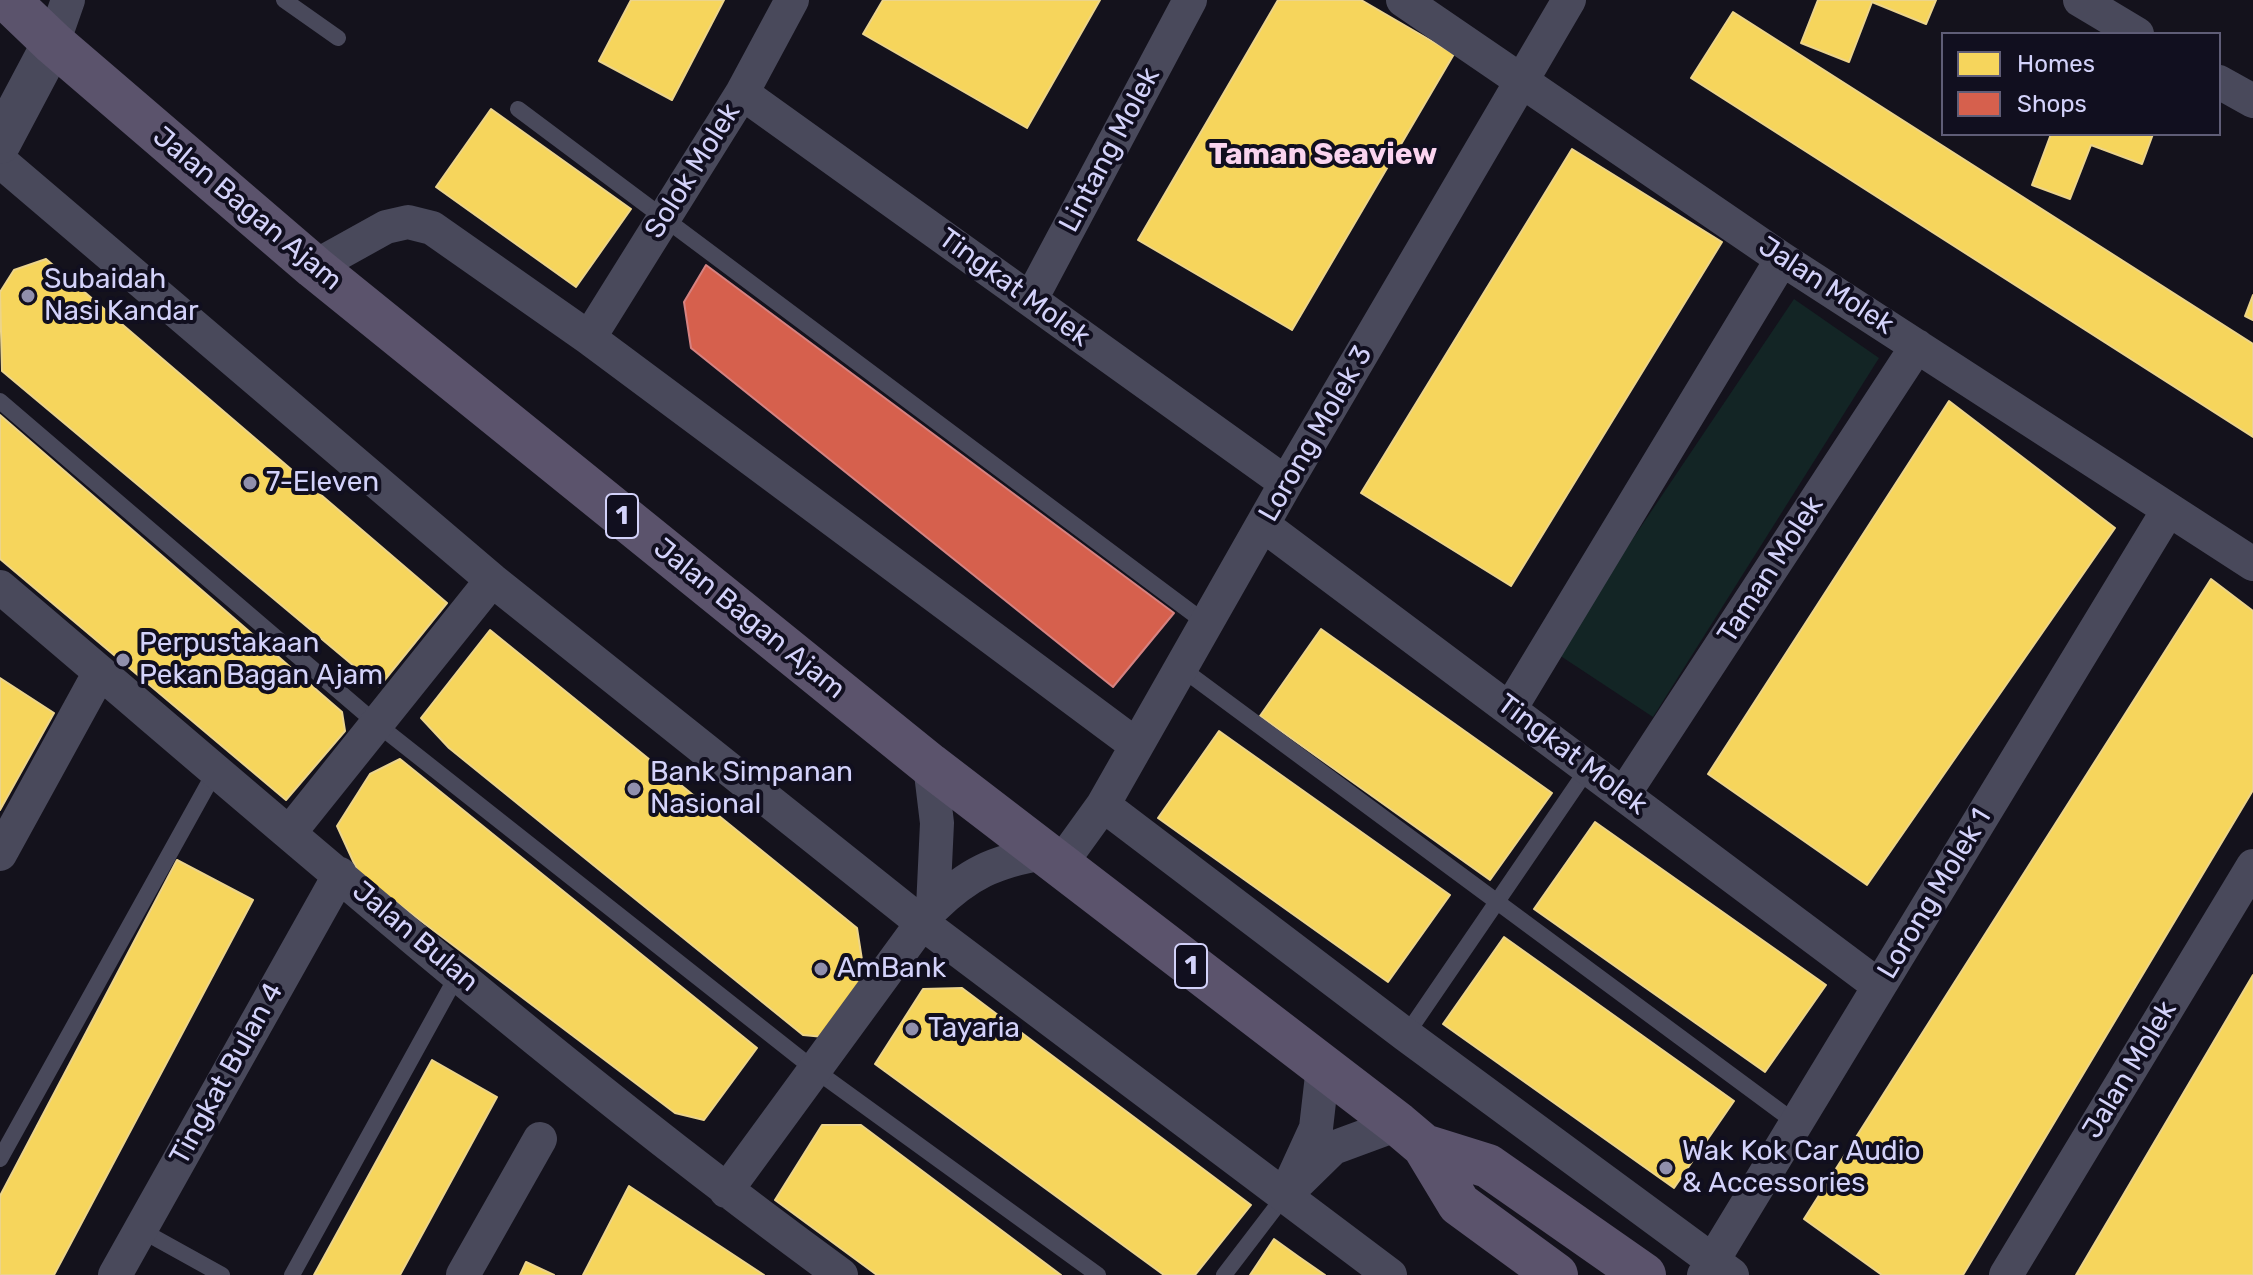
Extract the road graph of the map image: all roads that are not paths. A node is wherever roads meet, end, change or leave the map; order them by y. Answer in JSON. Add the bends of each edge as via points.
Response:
{"nodes":[{"id":1,"x":8,"y":0,"type":"edge"},
{"id":2,"x":68,"y":0,"type":"edge"},
{"id":3,"x":284,"y":0,"type":"edge"},
{"id":4,"x":792,"y":0,"type":"edge"},
{"id":5,"x":1190,"y":0,"type":"edge"},
{"id":6,"x":1403,"y":0,"type":"edge"},
{"id":7,"x":1569,"y":0,"type":"edge"},
{"id":8,"x":2080,"y":0,"type":"edge"},
{"id":9,"x":2120,"y":30,"type":"edge"},
{"id":10,"x":338,"y":38,"type":"dead end"},
{"id":11,"x":53,"y":43,"type":"junction"},
{"id":12,"x":1522,"y":79,"type":"junction"},
{"id":13,"x":2221,"y":83,"type":"edge"},
{"id":14,"x":742,"y":93,"type":"junction"},
{"id":15,"x":2253,"y":101,"type":"edge"},
{"id":16,"x":518,"y":109,"type":"dead end"},
{"id":17,"x":0,"y":143,"type":"edge"},
{"id":18,"x":0,"y":161,"type":"edge"},
{"id":19,"x":663,"y":218,"type":"junction"},
{"id":20,"x":1782,"y":259,"type":"junction"},
{"id":21,"x":314,"y":267,"type":"junction"},
{"id":22,"x":1031,"y":299,"type":"junction"},
{"id":23,"x":589,"y":338,"type":"junction"},
{"id":24,"x":1917,"y":346,"type":"junction"},
{"id":25,"x":0,"y":401,"type":"edge"},
{"id":26,"x":1286,"y":483,"type":"junction"},
{"id":27,"x":2167,"y":512,"type":"junction"},
{"id":28,"x":1263,"y":525,"type":"junction"},
{"id":29,"x":2253,"y":564,"type":"edge"},
{"id":30,"x":492,"y":580,"type":"junction"},
{"id":31,"x":0,"y":587,"type":"edge"},
{"id":32,"x":1207,"y":624,"type":"junction"},
{"id":33,"x":1181,"y":668,"type":"junction"},
{"id":34,"x":100,"y":672,"type":"junction"},
{"id":35,"x":1510,"y":709,"type":"junction"},
{"id":36,"x":377,"y":724,"type":"junction"},
{"id":37,"x":1136,"y":745,"type":"junction"},
{"id":38,"x":930,"y":765,"type":"junction"},
{"id":39,"x":1589,"y":767,"type":"junction"},
{"id":40,"x":216,"y":770,"type":"junction"},
{"id":41,"x":1624,"y":794,"type":"junction"},
{"id":42,"x":1103,"y":805,"type":"junction"},
{"id":43,"x":290,"y":832,"type":"junction"},
{"id":44,"x":0,"y":854,"type":"edge"},
{"id":45,"x":1051,"y":859,"type":"junction"},
{"id":46,"x":2253,"y":866,"type":"edge"},
{"id":47,"x":340,"y":874,"type":"junction"},
{"id":48,"x":1497,"y":902,"type":"junction"},
{"id":49,"x":928,"y":916,"type":"junction"},
{"id":50,"x":458,"y":974,"type":"junction"},
{"id":51,"x":1879,"y":986,"type":"junction"},
{"id":52,"x":1406,"y":1035,"type":"junction"},
{"id":53,"x":1323,"y":1067,"type":"junction"},
{"id":54,"x":815,"y":1070,"type":"junction"},
{"id":55,"x":1796,"y":1123,"type":"junction"},
{"id":56,"x":1411,"y":1135,"type":"junction"},
{"id":57,"x":540,"y":1139,"type":"dead end"},
{"id":58,"x":0,"y":1159,"type":"edge"},
{"id":59,"x":726,"y":1191,"type":"junction"},
{"id":60,"x":1286,"y":1194,"type":"junction"},
{"id":61,"x":139,"y":1229,"type":"junction"},
{"id":62,"x":1716,"y":1270,"type":"edge"},
{"id":63,"x":115,"y":1275,"type":"edge"},
{"id":64,"x":222,"y":1275,"type":"edge"},
{"id":65,"x":292,"y":1275,"type":"edge"},
{"id":66,"x":463,"y":1275,"type":"edge"},
{"id":67,"x":841,"y":1275,"type":"edge"},
{"id":68,"x":1098,"y":1275,"type":"edge"},
{"id":69,"x":1224,"y":1275,"type":"edge"},
{"id":70,"x":1390,"y":1275,"type":"edge"},
{"id":71,"x":1556,"y":1275,"type":"edge"},
{"id":72,"x":1644,"y":1275,"type":"edge"},
{"id":73,"x":2006,"y":1275,"type":"edge"}],
"edges":[{"from":1,"to":11,"type":"main road","number":"1"},
{"from":2,"to":11,"type":"street"},
{"from":3,"to":10,"type":"lane"},
{"from":4,"to":14,"type":"street","name":"Solok Molek"},
{"from":5,"to":22,"type":"street","name":"Lintang Molek"},
{"from":6,"to":12,"type":"street","name":"Jalan Molek"},
{"from":7,"to":12,"type":"street","name":"Lorong Molek 3"},
{"from":8,"to":9,"type":"street"},
{"from":11,"to":17,"type":"street"},
{"from":11,"to":21,"type":"main road","name":"Jalan Bagan Ajam","number":"1"},
{"from":12,"to":20,"type":"street","name":"Jalan Molek"},
{"from":12,"to":26,"type":"street","name":"Lorong Molek 3"},
{"from":13,"to":15,"type":"street"},
{"from":14,"to":19,"type":"street","name":"Solok Molek"},
{"from":14,"to":22,"type":"street","name":"Tingkat Molek"},
{"from":16,"to":19,"type":"lane"},
{"from":18,"to":30,"type":"street"},
{"from":19,"to":23,"type":"street","name":"Solok Molek"},
{"from":19,"to":32,"type":"lane"},
{"from":20,"to":24,"type":"street","name":"Jalan Molek"},
{"from":20,"to":35,"type":"street"},
{"from":21,"to":23,"type":"street","via":[[386,227],[408,222],[432,228]]},
{"from":21,"to":38,"type":"main road","name":"Jalan Bagan Ajam","number":"1"},
{"from":22,"to":26,"type":"street","name":"Tingkat Molek"},
{"from":23,"to":37,"type":"street"},
{"from":24,"to":27,"type":"street","name":"Jalan Molek"},
{"from":24,"to":41,"type":"street","name":"Taman Molek"},
{"from":25,"to":36,"type":"lane"},
{"from":26,"to":28,"type":"street","name":"Lorong Molek 3"},
{"from":27,"to":29,"type":"street","name":"Jalan Molek"},
{"from":27,"to":51,"type":"street","name":"Lorong Molek 1"},
{"from":28,"to":32,"type":"street","name":"Lorong Molek 3"},
{"from":28,"to":35,"type":"street","name":"Tingkat Molek"},
{"from":30,"to":36,"type":"street"},
{"from":30,"to":49,"type":"street"},
{"from":31,"to":34,"type":"street","name":"Jalan Bulan"},
{"from":32,"to":33,"type":"street","name":"Lorong Molek 3"},
{"from":33,"to":37,"type":"street","name":"Lorong Molek 3"},
{"from":33,"to":48,"type":"lane"},
{"from":34,"to":40,"type":"street","name":"Jalan Bulan"},
{"from":34,"to":44,"type":"street"},
{"from":35,"to":39,"type":"street","name":"Tingkat Molek"},
{"from":36,"to":43,"type":"street"},
{"from":36,"to":54,"type":"lane"},
{"from":37,"to":42,"type":"street","name":"Lorong Molek 3"},
{"from":38,"to":45,"type":"main road","name":"Jalan Bagan Ajam","number":"1"},
{"from":38,"to":49,"type":"street","via":[[937,823]]},
{"from":39,"to":41,"type":"street","name":"Tingkat Molek"},
{"from":39,"to":48,"type":"lane"},
{"from":40,"to":43,"type":"street","name":"Jalan Bulan"},
{"from":40,"to":58,"type":"lane"},
{"from":41,"to":51,"type":"street","name":"Tingkat Molek"},
{"from":42,"to":45,"type":"street","name":"Lorong Molek 3"},
{"from":42,"to":52,"type":"street"},
{"from":43,"to":47,"type":"street","name":"Jalan Bulan"},
{"from":45,"to":49,"type":"street","via":[[1001,861],[961,881]]},
{"from":45,"to":53,"type":"main road","name":"Jalan Bagan Ajam","number":"1"},
{"from":46,"to":73,"type":"street","name":"Jalan Molek"},
{"from":47,"to":50,"type":"street","name":"Jalan Bulan"},
{"from":47,"to":61,"type":"street","name":"Tingkat Bulan 4"},
{"from":48,"to":52,"type":"lane"},
{"from":48,"to":55,"type":"lane"},
{"from":49,"to":54,"type":"street"},
{"from":49,"to":60,"type":"street"},
{"from":50,"to":59,"type":"street","name":"Jalan Bulan"},
{"from":50,"to":65,"type":"lane"},
{"from":51,"to":55,"type":"street","name":"Lorong Molek 1"},
{"from":52,"to":62,"type":"street"},
{"from":53,"to":56,"type":"main road","name":"Jalan Bagan Ajam","number":"1"},
{"from":53,"to":60,"type":"street","via":[[1316,1128]]},
{"from":54,"to":59,"type":"street"},
{"from":54,"to":68,"type":"lane"},
{"from":55,"to":62,"type":"street","name":"Lorong Molek 1"},
{"from":56,"to":60,"type":"street","via":[[1333,1148]]},
{"from":56,"to":71,"type":"main road","name":"Jalan Bagan Ajam","number":"1","via":[[1459,1204]]},
{"from":56,"to":72,"type":"main road","name":"Jalan Bagan Ajam","number":"1","via":[[1488,1166]]},
{"from":57,"to":66,"type":"street"},
{"from":59,"to":67,"type":"street","name":"Jalan Bulan"},
{"from":60,"to":69,"type":"lane"},
{"from":60,"to":70,"type":"street"},
{"from":61,"to":63,"type":"street","name":"Tingkat Bulan 4"},
{"from":61,"to":64,"type":"lane"}]}
